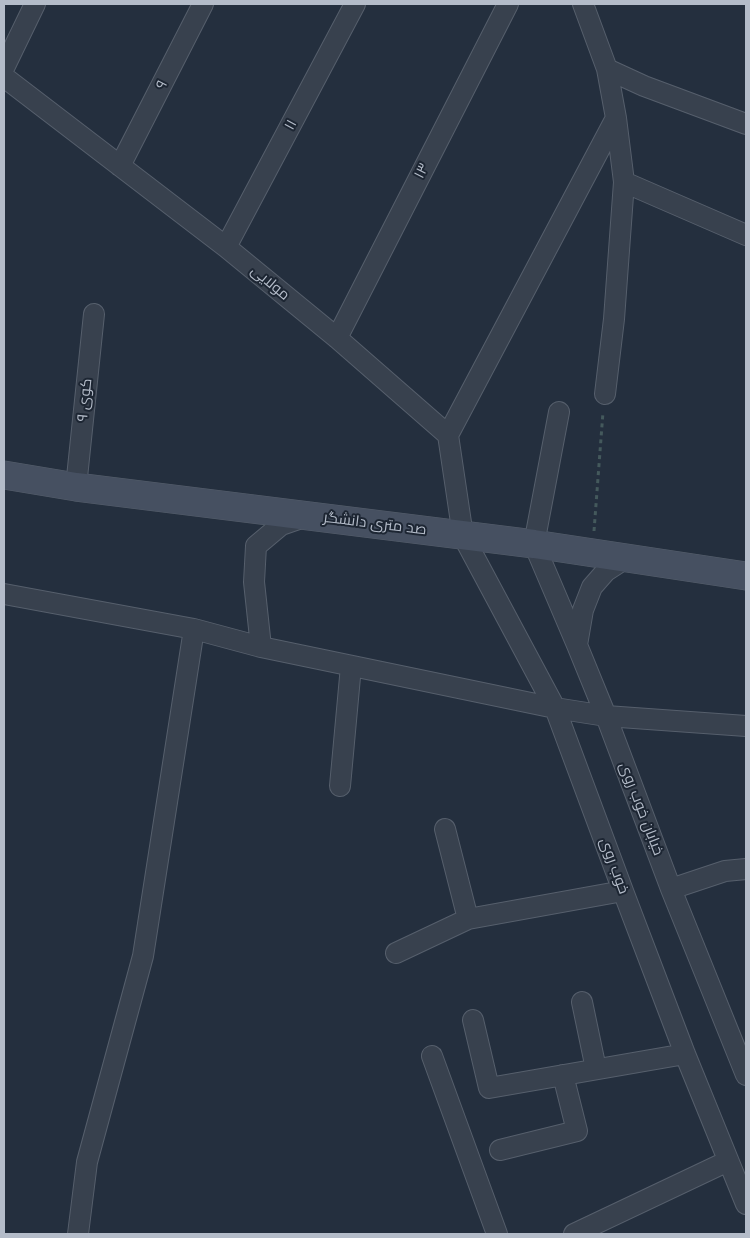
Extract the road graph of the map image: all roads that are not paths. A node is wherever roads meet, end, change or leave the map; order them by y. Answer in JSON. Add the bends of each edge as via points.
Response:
{"nodes":[{"id":1,"x":35,"y":4,"type":"edge"},
{"id":2,"x":203,"y":4,"type":"edge"},
{"id":3,"x":355,"y":4,"type":"edge"},
{"id":4,"x":508,"y":4,"type":"edge"},
{"id":5,"x":583,"y":4,"type":"edge"},
{"id":6,"x":4,"y":68,"type":"edge"},
{"id":7,"x":608,"y":69,"type":"junction"},
{"id":8,"x":4,"y":77,"type":"edge"},
{"id":9,"x":616,"y":118,"type":"junction"},
{"id":10,"x":746,"y":124,"type":"edge"},
{"id":11,"x":120,"y":166,"type":"junction"},
{"id":12,"x":624,"y":182,"type":"junction"},
{"id":13,"x":746,"y":235,"type":"edge"},
{"id":14,"x":226,"y":246,"type":"junction"},
{"id":15,"x":94,"y":314,"type":"dead end"},
{"id":16,"x":337,"y":338,"type":"junction"},
{"id":17,"x":605,"y":394,"type":"road end"},
{"id":18,"x":559,"y":412,"type":"dead end"},
{"id":19,"x":448,"y":435,"type":"junction"},
{"id":20,"x":4,"y":475,"type":"edge"},
{"id":21,"x":76,"y":487,"type":"junction"},
{"id":22,"x":308,"y":516,"type":"junction"},
{"id":23,"x":463,"y":536,"type":"junction"},
{"id":24,"x":534,"y":544,"type":"junction"},
{"id":25,"x":626,"y":558,"type":"junction"},
{"id":26,"x":746,"y":576,"type":"edge"},
{"id":27,"x":4,"y":594,"type":"edge"},
{"id":28,"x":194,"y":630,"type":"junction"},
{"id":29,"x":577,"y":645,"type":"junction"},
{"id":30,"x":261,"y":647,"type":"junction"},
{"id":31,"x":351,"y":666,"type":"junction"},
{"id":32,"x":555,"y":708,"type":"junction"},
{"id":33,"x":606,"y":716,"type":"junction"},
{"id":34,"x":746,"y":726,"type":"edge"},
{"id":35,"x":340,"y":786,"type":"dead end"},
{"id":36,"x":445,"y":830,"type":"dead end"},
{"id":37,"x":746,"y":869,"type":"edge"},
{"id":38,"x":671,"y":889,"type":"junction"},
{"id":39,"x":623,"y":891,"type":"junction"},
{"id":40,"x":468,"y":919,"type":"junction"},
{"id":41,"x":396,"y":953,"type":"dead end"},
{"id":42,"x":582,"y":1002,"type":"dead end"},
{"id":43,"x":473,"y":1020,"type":"dead end"},
{"id":44,"x":685,"y":1054,"type":"junction"},
{"id":45,"x":432,"y":1056,"type":"dead end"},
{"id":46,"x":744,"y":1065,"type":"edge"},
{"id":47,"x":596,"y":1070,"type":"junction"},
{"id":48,"x":563,"y":1075,"type":"junction"},
{"id":49,"x":500,"y":1150,"type":"dead end"},
{"id":50,"x":728,"y":1161,"type":"junction"},
{"id":51,"x":746,"y":1204,"type":"edge"},
{"id":52,"x":78,"y":1234,"type":"edge"},
{"id":53,"x":497,"y":1234,"type":"edge"},
{"id":54,"x":574,"y":1234,"type":"edge"}],
"edges":[{"from":1,"to":6,"type":"street"},
{"from":2,"to":11,"type":"street","name":"۹"},
{"from":3,"to":14,"type":"street","name":"۱۱"},
{"from":4,"to":16,"type":"street","name":"۱۳"},
{"from":5,"to":7,"type":"street"},
{"from":7,"to":9,"type":"street"},
{"from":7,"to":10,"type":"street"},
{"from":8,"to":11,"type":"street","name":"مولایی"},
{"from":9,"to":12,"type":"street"},
{"from":9,"to":19,"type":"street"},
{"from":11,"to":14,"type":"street","name":"مولایی"},
{"from":12,"to":13,"type":"street"},
{"from":12,"to":17,"type":"street"},
{"from":14,"to":16,"type":"street","name":"مولایی"},
{"from":15,"to":21,"type":"street","name":"کوی ۹"},
{"from":16,"to":19,"type":"street","name":"مولایی"},
{"from":18,"to":24,"type":"street"},
{"from":19,"to":23,"type":"street"},
{"from":20,"to":21,"type":"main road","name":"صد متری دانشگر"},
{"from":21,"to":22,"type":"main road","name":"صد متری دانشگر"},
{"from":22,"to":23,"type":"main road","name":"صد متری دانشگر"},
{"from":22,"to":30,"type":"street","via":[[281,525],[256,546],[254,582]]},
{"from":23,"to":24,"type":"main road","name":"صد متری دانشگر"},
{"from":23,"to":32,"type":"street","name":"خوب روی"},
{"from":24,"to":25,"type":"main road","name":"صد متری دانشگر"},
{"from":24,"to":29,"type":"street","name":"خیابان خوب روی"},
{"from":25,"to":26,"type":"main road","name":"صد متری دانشگر"},
{"from":25,"to":29,"type":"street","via":[[592,587],[583,610]]},
{"from":27,"to":28,"type":"street"},
{"from":28,"to":30,"type":"street"},
{"from":28,"to":52,"type":"street","via":[[143,956],[87,1162]]},
{"from":29,"to":33,"type":"street","name":"خیابان خوب روی"},
{"from":30,"to":31,"type":"street"},
{"from":31,"to":32,"type":"street"},
{"from":31,"to":35,"type":"street"},
{"from":32,"to":33,"type":"street"},
{"from":32,"to":39,"type":"street","name":"خوب روی"},
{"from":33,"to":34,"type":"street"},
{"from":33,"to":38,"type":"street","name":"خیابان خوب روی"},
{"from":36,"to":40,"type":"street"},
{"from":37,"to":38,"type":"street","via":[[725,871]]},
{"from":38,"to":46,"type":"street","name":"خیابان خوب روی"},
{"from":39,"to":40,"type":"street"},
{"from":39,"to":44,"type":"street","name":"خوب روی"},
{"from":40,"to":41,"type":"street"},
{"from":42,"to":47,"type":"street"},
{"from":43,"to":48,"type":"street","via":[[489,1088]]},
{"from":44,"to":47,"type":"street"},
{"from":44,"to":50,"type":"street","name":"خوب روی"},
{"from":45,"to":53,"type":"street"},
{"from":47,"to":48,"type":"street"},
{"from":48,"to":49,"type":"street","via":[[577,1131]]},
{"from":50,"to":51,"type":"street","name":"خوب روی"},
{"from":50,"to":54,"type":"street"}]}
